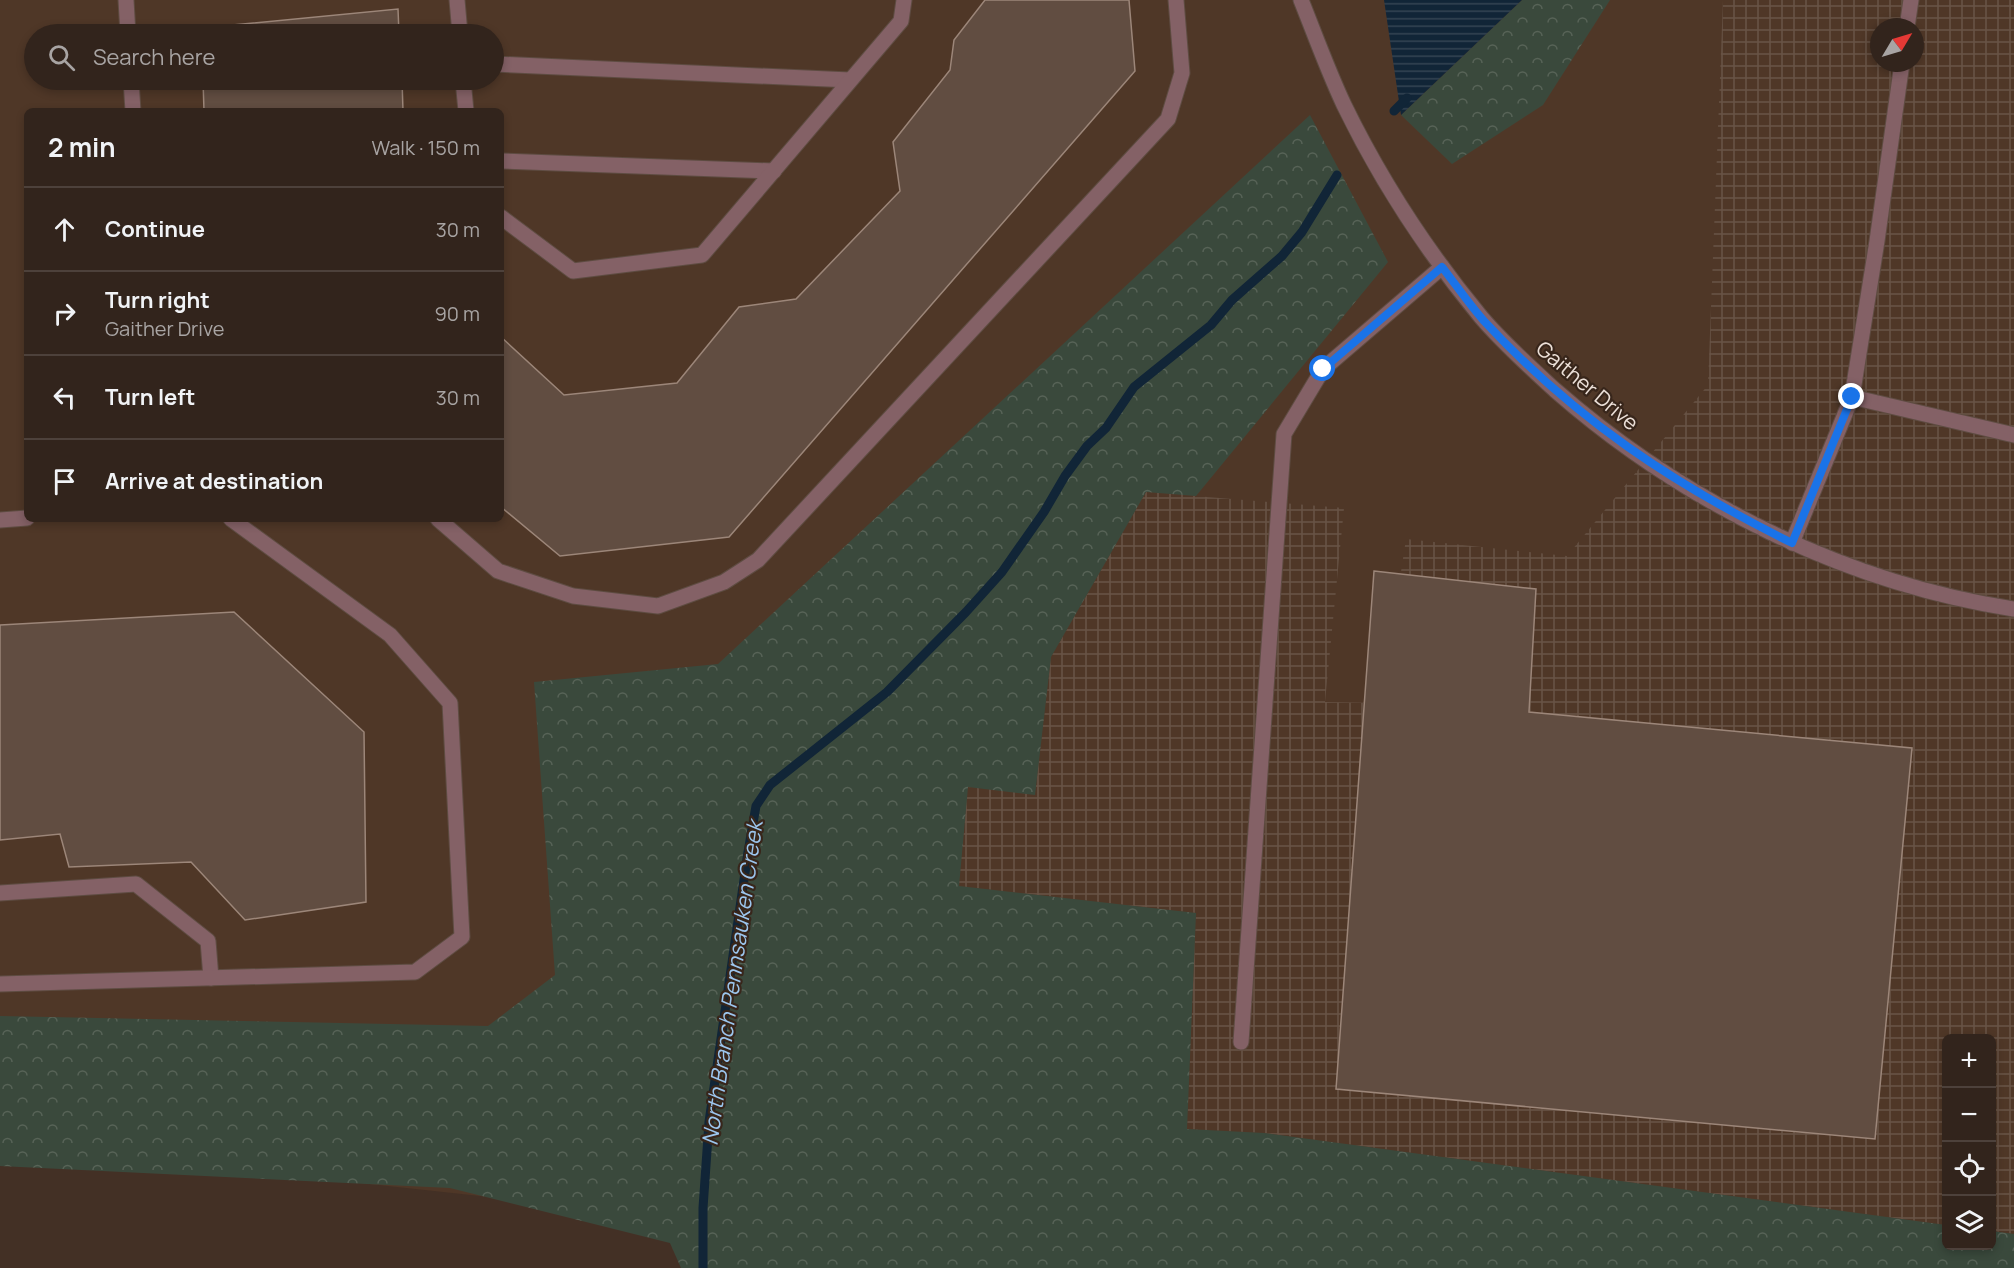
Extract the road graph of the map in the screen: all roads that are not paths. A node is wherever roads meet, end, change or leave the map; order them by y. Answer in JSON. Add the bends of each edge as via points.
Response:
{"nodes":[{"id":1,"x":126,"y":0,"type":"edge"},
{"id":2,"x":457,"y":0,"type":"edge"},
{"id":3,"x":904,"y":0,"type":"edge"},
{"id":4,"x":1176,"y":0,"type":"edge"},
{"id":5,"x":1301,"y":0,"type":"edge"},
{"id":6,"x":1911,"y":0,"type":"edge"},
{"id":7,"x":1908,"y":18,"type":"edge"},
{"id":8,"x":127,"y":24,"type":"edge"},
{"id":9,"x":459,"y":24,"type":"edge"},
{"id":10,"x":504,"y":64,"type":"edge"},
{"id":11,"x":1901,"y":72,"type":"edge"},
{"id":12,"x":850,"y":80,"type":"junction"},
{"id":13,"x":131,"y":90,"type":"edge"},
{"id":14,"x":465,"y":90,"type":"edge"},
{"id":15,"x":132,"y":108,"type":"edge"},
{"id":16,"x":466,"y":108,"type":"edge"},
{"id":17,"x":504,"y":161,"type":"edge"},
{"id":18,"x":774,"y":171,"type":"junction"},
{"id":19,"x":504,"y":219,"type":"edge"},
{"id":20,"x":1442,"y":267,"type":"junction"},
{"id":21,"x":1852,"y":397,"type":"junction"},
{"id":22,"x":2014,"y":435,"type":"edge"},
{"id":23,"x":24,"y":519,"type":"edge"},
{"id":24,"x":0,"y":520,"type":"edge"},
{"id":25,"x":235,"y":522,"type":"edge"},
{"id":26,"x":441,"y":522,"type":"edge"},
{"id":27,"x":1792,"y":543,"type":"junction"},
{"id":28,"x":2014,"y":609,"type":"edge"},
{"id":29,"x":0,"y":893,"type":"edge"},
{"id":30,"x":212,"y":978,"type":"junction"},
{"id":31,"x":0,"y":984,"type":"edge"},
{"id":32,"x":1241,"y":1042,"type":"dead end"}],
"edges":[{"from":1,"to":8,"type":"street"},
{"from":2,"to":9,"type":"street"},
{"from":3,"to":12,"type":"street","via":[[900,21]]},
{"from":4,"to":26,"type":"street","via":[[1182,73],[1168,119],[758,560],[724,582],[658,606],[573,596],[498,571]]},
{"from":5,"to":20,"type":"street","name":"Gaither Drive","via":[[1345,106],[1374,161]]},
{"from":6,"to":7,"type":"street"},
{"from":10,"to":12,"type":"street"},
{"from":11,"to":21,"type":"street"},
{"from":12,"to":18,"type":"street"},
{"from":13,"to":15,"type":"street"},
{"from":14,"to":16,"type":"street"},
{"from":17,"to":18,"type":"street"},
{"from":18,"to":19,"type":"street","via":[[702,255],[573,271]]},
{"from":20,"to":27,"type":"street","name":"Gaither Drive","via":[[1483,319],[1529,367],[1579,410],[1632,451],[1688,486]]},
{"from":20,"to":32,"type":"street","via":[[1323,369],[1284,434]]},
{"from":21,"to":22,"type":"street"},
{"from":21,"to":27,"type":"street"},
{"from":23,"to":24,"type":"street"},
{"from":25,"to":30,"type":"street","via":[[390,635],[450,703],[462,937],[415,972]]},
{"from":27,"to":28,"type":"street","name":"Gaither Drive","via":[[1930,592]]},
{"from":29,"to":30,"type":"street","via":[[136,884],[208,941]]},
{"from":30,"to":31,"type":"street"}]}
